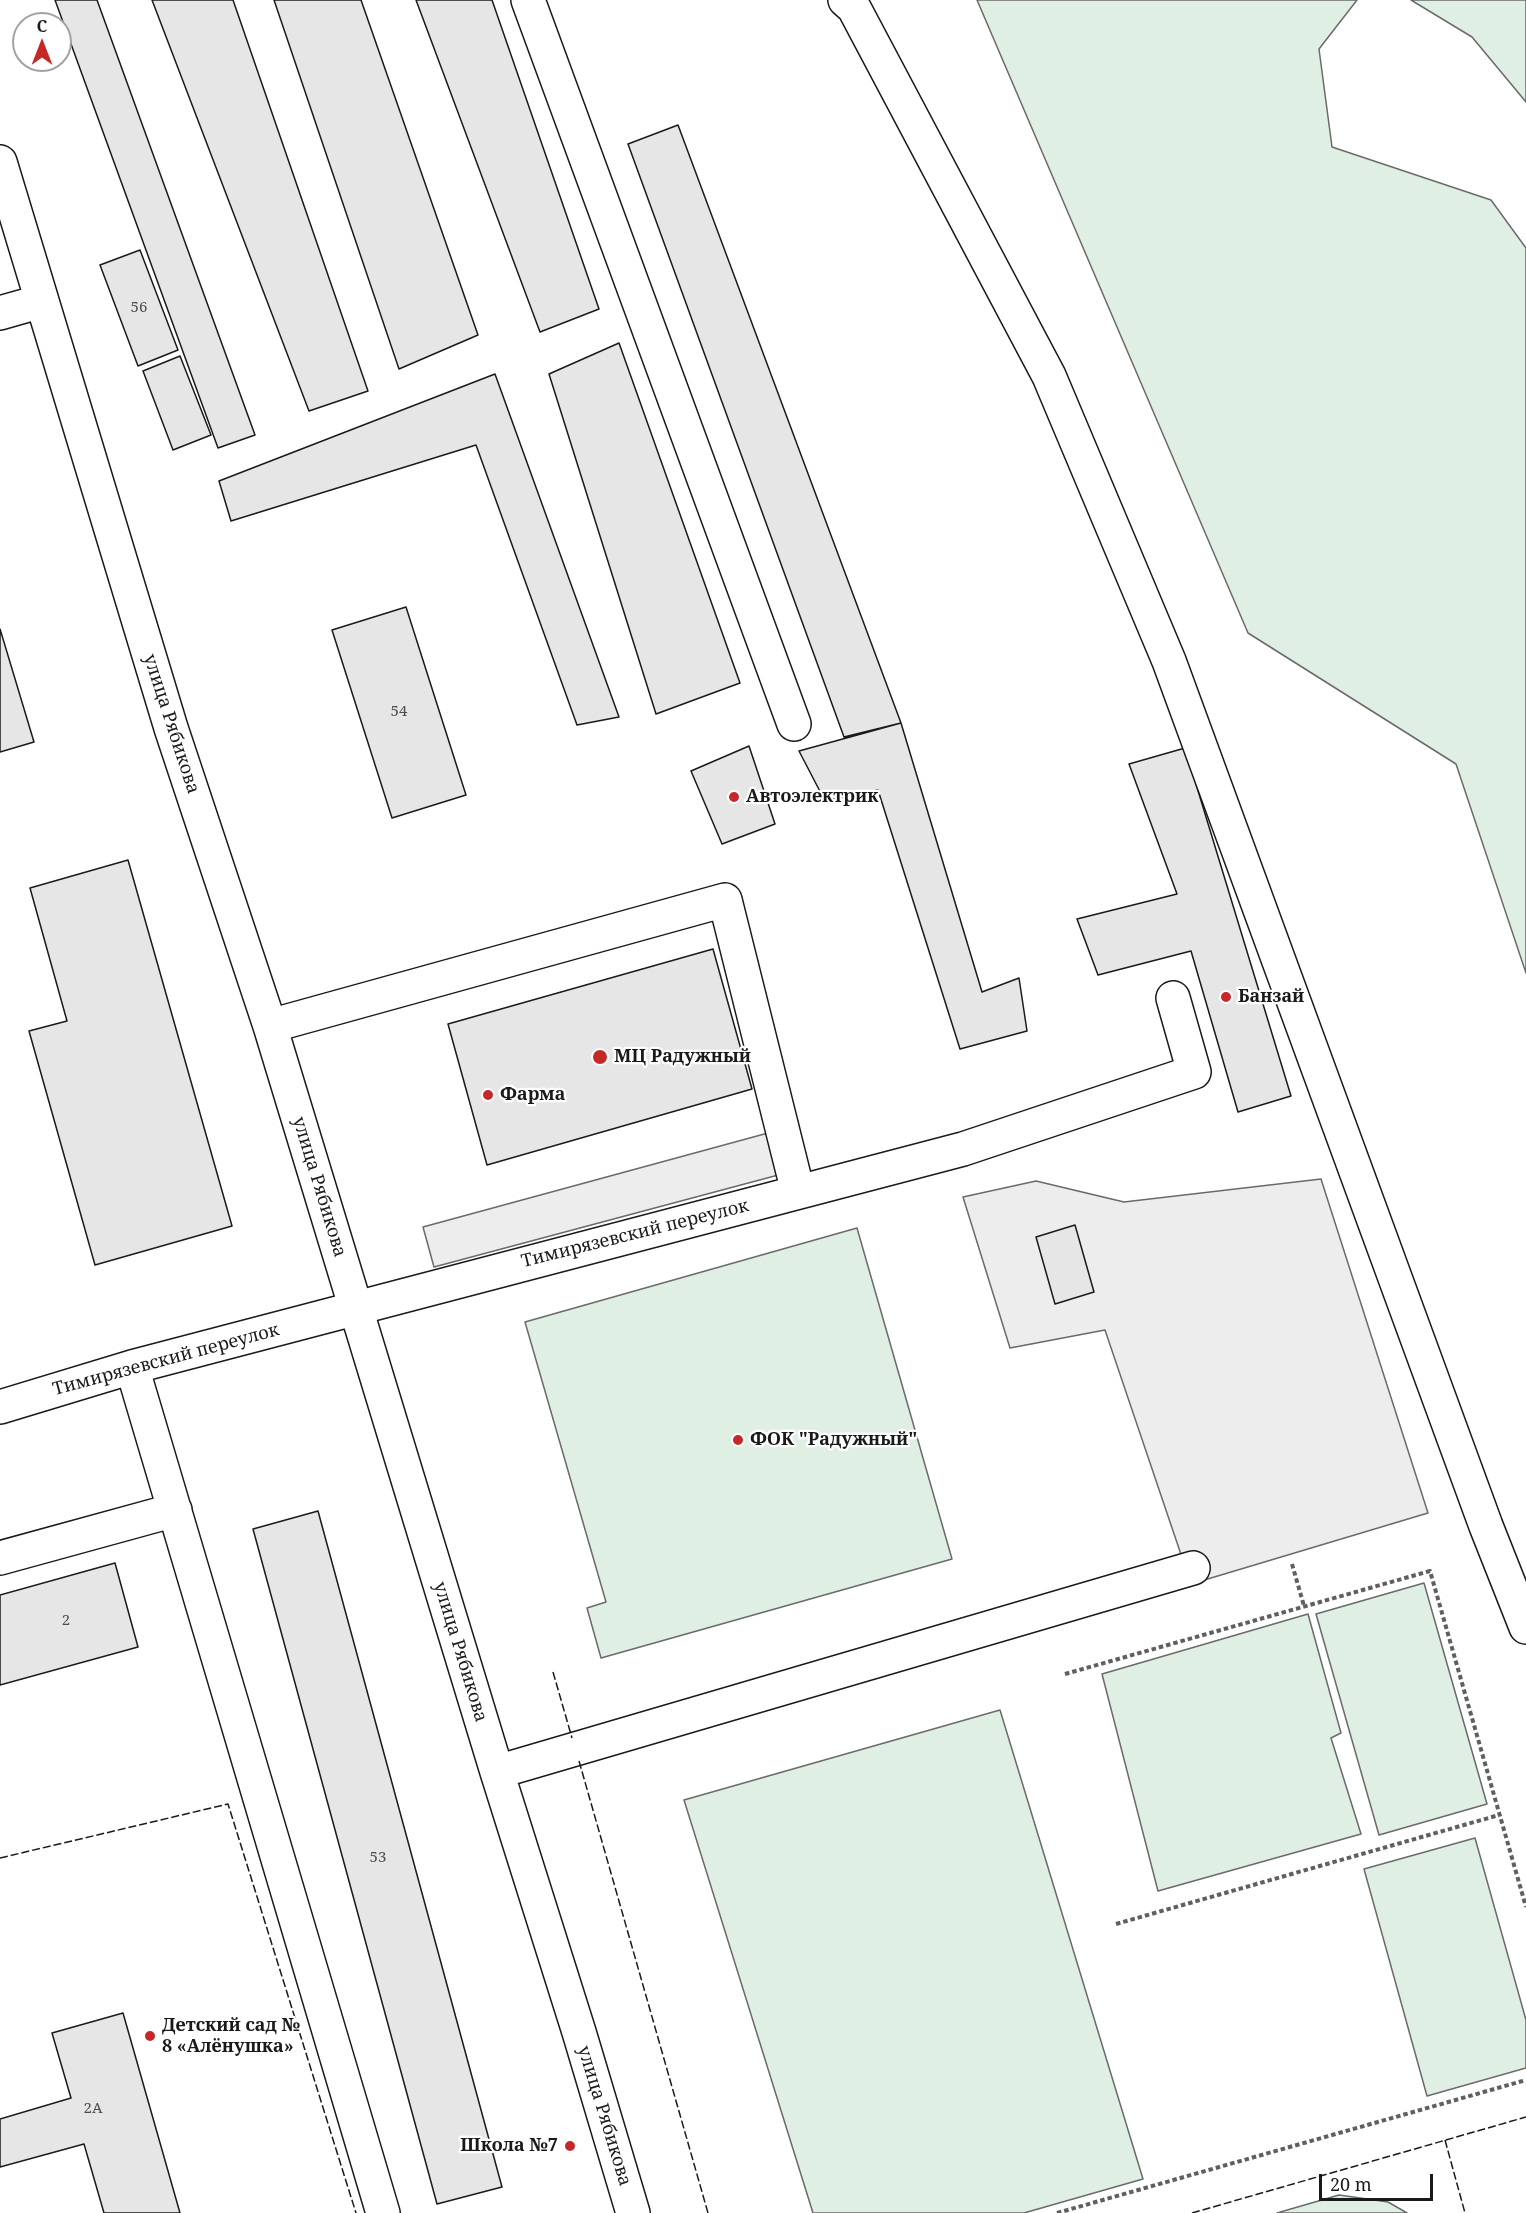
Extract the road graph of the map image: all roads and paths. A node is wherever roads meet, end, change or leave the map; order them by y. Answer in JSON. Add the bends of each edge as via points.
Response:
{"nodes":[{"id":1,"x":528,"y":0,"type":"edge"},
{"id":2,"x":845,"y":0,"type":"edge"},
{"id":3,"x":0,"y":162,"type":"edge"},
{"id":4,"x":42,"y":300,"type":"junction"},
{"id":5,"x":0,"y":313,"type":"edge"},
{"id":6,"x":794,"y":724,"type":"dead end"},
{"id":7,"x":1173,"y":998,"type":"dead end"},
{"id":8,"x":270,"y":1026,"type":"junction"},
{"id":9,"x":798,"y":1192,"type":"junction"},
{"id":10,"x":355,"y":1309,"type":"junction"},
{"id":11,"x":132,"y":1367,"type":"junction"},
{"id":12,"x":0,"y":1407,"type":"edge"},
{"id":13,"x":175,"y":1510,"type":"junction"},
{"id":14,"x":0,"y":1558,"type":"edge"},
{"id":15,"x":1292,"y":1564,"type":"dead end"},
{"id":16,"x":1193,"y":1568,"type":"dead end"},
{"id":17,"x":1304,"y":1606,"type":"junction"},
{"id":18,"x":1526,"y":1627,"type":"edge"},
{"id":19,"x":1065,"y":1674,"type":"dead end"},
{"id":20,"x":497,"y":1772,"type":"junction"},
{"id":21,"x":1499,"y":1815,"type":"junction"},
{"id":22,"x":1526,"y":1907,"type":"edge"},
{"id":23,"x":1116,"y":1924,"type":"dead end"},
{"id":24,"x":1526,"y":2080,"type":"edge"},
{"id":25,"x":383,"y":2213,"type":"edge"},
{"id":26,"x":633,"y":2213,"type":"edge"},
{"id":27,"x":1057,"y":2213,"type":"edge"}],
"edges":[{"from":1,"to":6,"type":"street"},
{"from":2,"to":18,"type":"street","via":[[854,8],[1049,376],[1146,607],[1485,1526]]},
{"from":3,"to":4,"type":"street","name":"улица Рябикова"},
{"from":4,"to":5,"type":"street"},
{"from":4,"to":8,"type":"street","name":"улица Рябикова","via":[[171,728]]},
{"from":7,"to":9,"type":"street","name":"Тимирязевский переулок","via":[[1194,1072],[963,1149]]},
{"from":8,"to":9,"type":"street","via":[[724,900]]},
{"from":8,"to":10,"type":"street","name":"улица Рябикова"},
{"from":9,"to":10,"type":"street","name":"Тимирязевский переулок"},
{"from":10,"to":11,"type":"street","name":"Тимирязевский переулок"},
{"from":10,"to":20,"type":"street","name":"улица Рябикова"},
{"from":11,"to":12,"type":"street","name":"Тимирязевский переулок"},
{"from":11,"to":13,"type":"street"},
{"from":13,"to":14,"type":"street"},
{"from":13,"to":25,"type":"street"},
{"from":15,"to":17,"type":"path"},
{"from":16,"to":20,"type":"street"},
{"from":17,"to":19,"type":"path"},
{"from":17,"to":21,"type":"path","via":[[1430,1572]]},
{"from":20,"to":26,"type":"street","name":"улица Рябикова"},
{"from":21,"to":22,"type":"path"},
{"from":21,"to":23,"type":"path"},
{"from":24,"to":27,"type":"path"}]}
